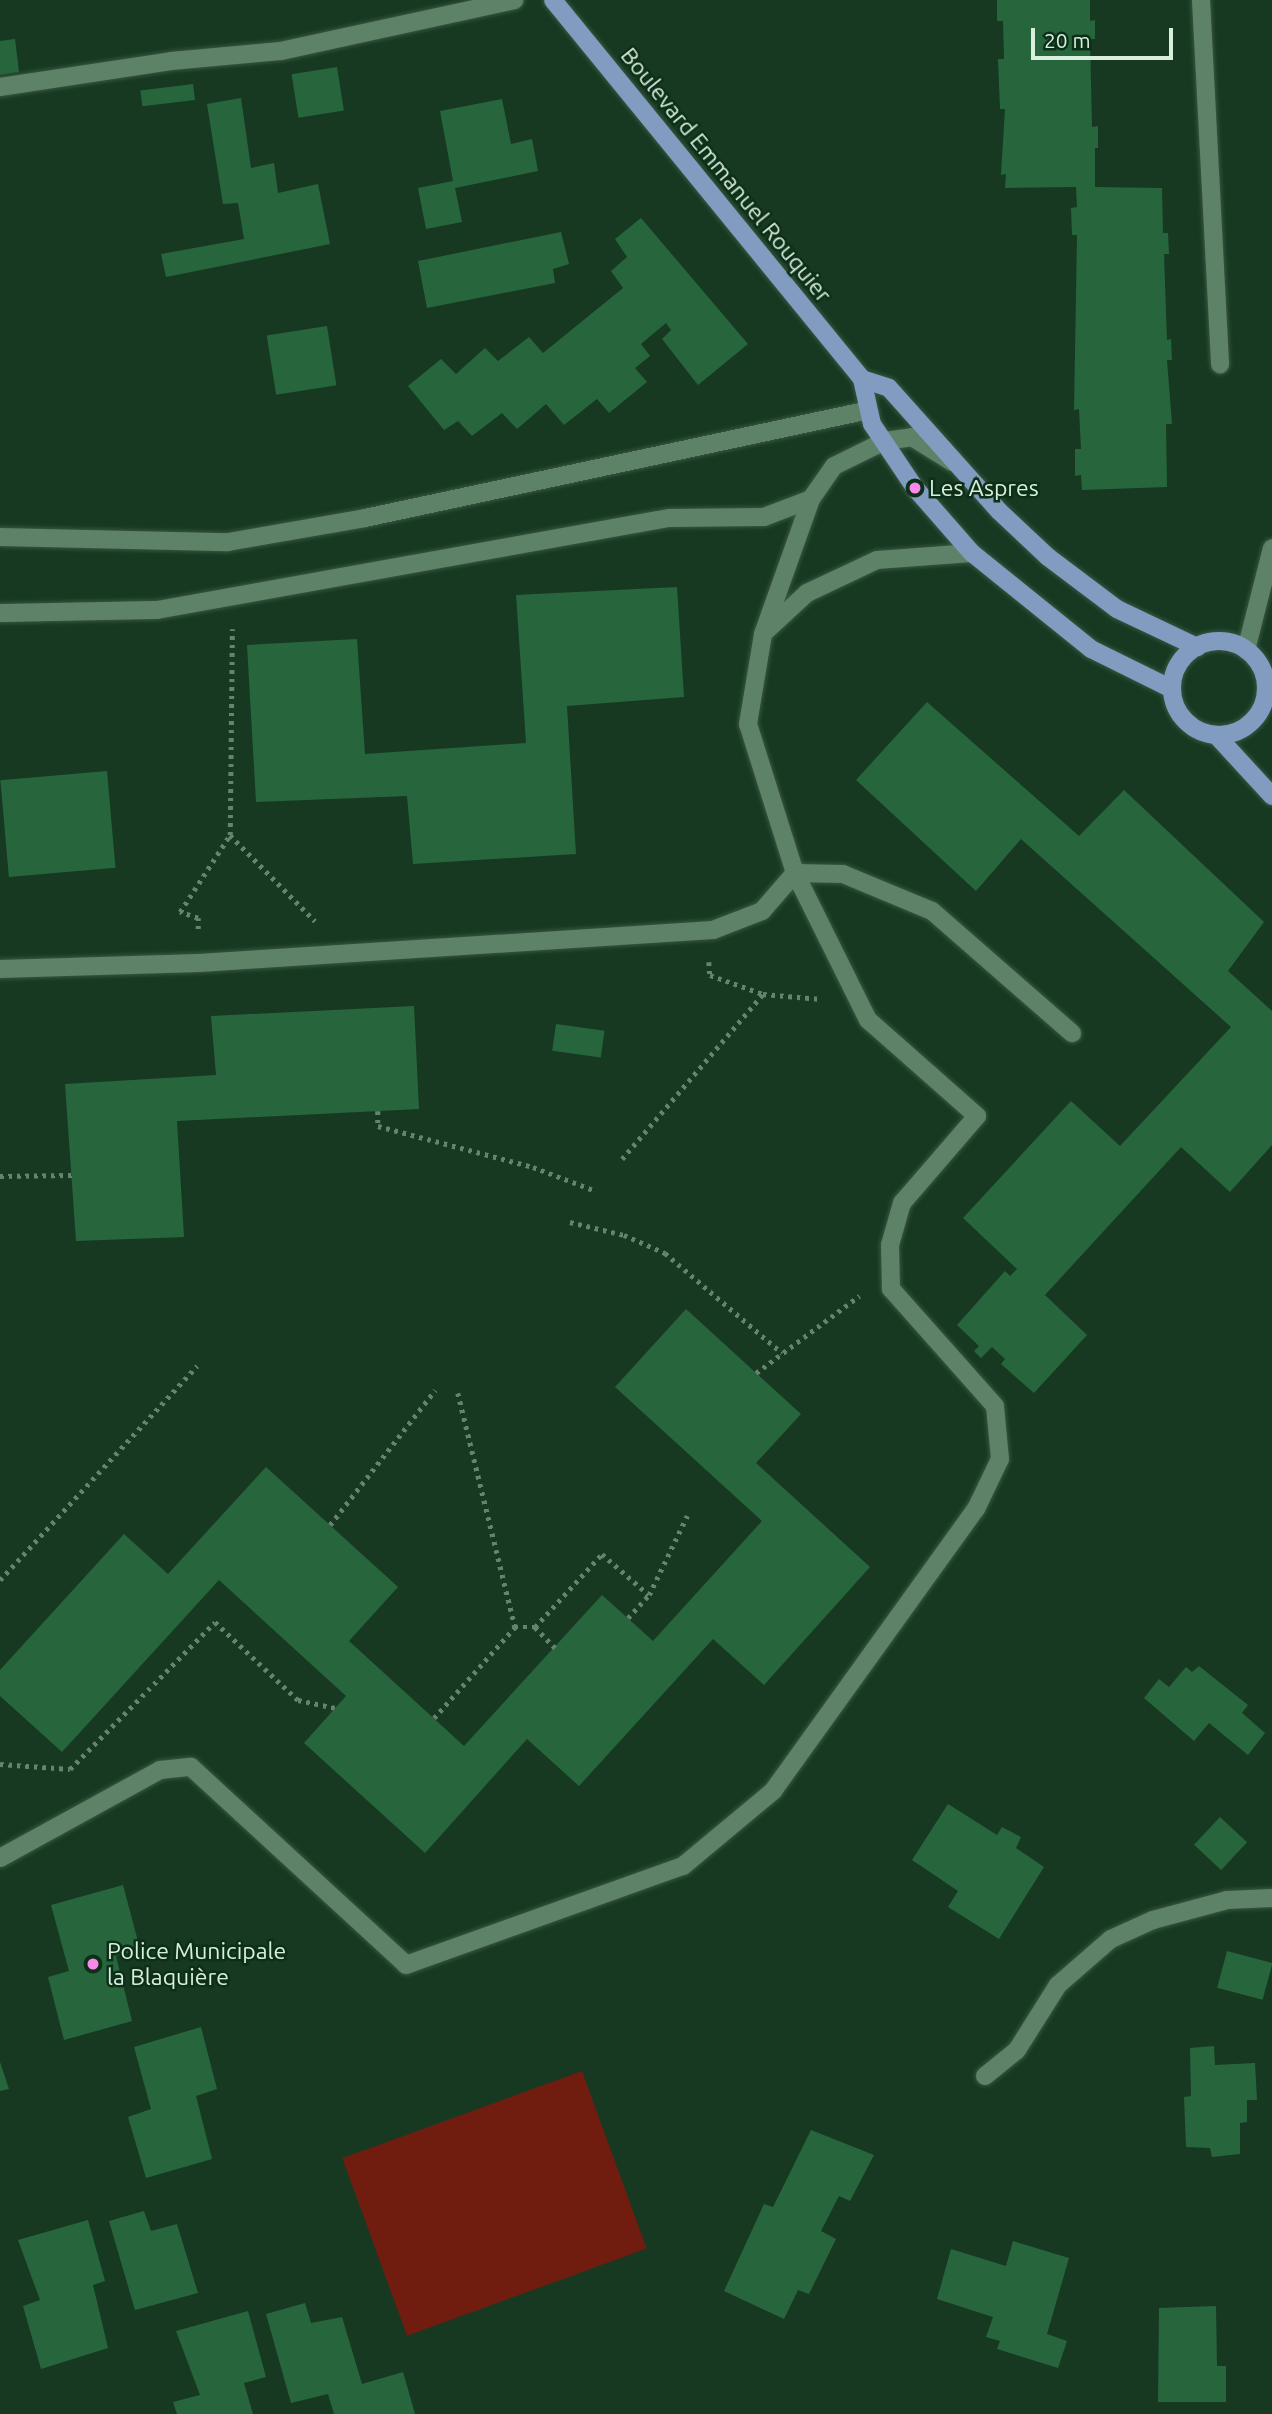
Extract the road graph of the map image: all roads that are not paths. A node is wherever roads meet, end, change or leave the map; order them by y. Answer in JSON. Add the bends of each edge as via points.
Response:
{"nodes":[{"id":1,"x":514,"y":0,"type":"edge"},
{"id":2,"x":553,"y":0,"type":"edge"},
{"id":3,"x":1201,"y":0,"type":"edge"},
{"id":4,"x":0,"y":88,"type":"edge"},
{"id":5,"x":1220,"y":365,"type":"dead end"},
{"id":6,"x":862,"y":379,"type":"junction"},
{"id":7,"x":869,"y":410,"type":"junction"},
{"id":8,"x":885,"y":441,"type":"junction"},
{"id":9,"x":958,"y":466,"type":"junction"},
{"id":10,"x":811,"y":499,"type":"junction"},
{"id":11,"x":0,"y":537,"type":"edge"},
{"id":12,"x":1272,"y":548,"type":"edge"},
{"id":13,"x":972,"y":553,"type":"junction"},
{"id":14,"x":0,"y":613,"type":"edge"},
{"id":15,"x":763,"y":634,"type":"junction"},
{"id":16,"x":1197,"y":647,"type":"junction"},
{"id":17,"x":1246,"y":650,"type":"junction"},
{"id":18,"x":1172,"y":690,"type":"junction"},
{"id":19,"x":1269,"y":701,"type":"edge"},
{"id":20,"x":1216,"y":736,"type":"junction"},
{"id":21,"x":1272,"y":796,"type":"edge"},
{"id":22,"x":795,"y":873,"type":"junction"},
{"id":23,"x":0,"y":969,"type":"edge"},
{"id":24,"x":1072,"y":1033,"type":"dead end"},
{"id":25,"x":0,"y":1858,"type":"edge"},
{"id":26,"x":1272,"y":1898,"type":"edge"},
{"id":27,"x":985,"y":2076,"type":"dead end"}],
"edges":[{"from":1,"to":4,"type":"street","via":[[281,51],[171,61]]},
{"from":2,"to":6,"type":"main road","name":"Boulevard Emmanuel Rouquier"},
{"from":3,"to":5,"type":"street"},
{"from":6,"to":7,"type":"main road","name":"Boulevard Emmanuel Rouquier"},
{"from":6,"to":9,"type":"main road","name":"Boulevard Emmanuel Rouquier","via":[[889,387]]},
{"from":7,"to":8,"type":"main road","name":"Boulevard Emmanuel Rouquier","via":[[872,424]]},
{"from":7,"to":11,"type":"street","via":[[365,518],[228,542]]},
{"from":8,"to":9,"type":"street","via":[[912,437]]},
{"from":8,"to":10,"type":"street","via":[[834,466]]},
{"from":8,"to":13,"type":"main road","name":"Boulevard Emmanuel Rouquier","via":[[915,488]]},
{"from":9,"to":16,"type":"main road","name":"Boulevard Emmanuel Rouquier","via":[[1048,556],[1107,602]]},
{"from":10,"to":14,"type":"street","via":[[764,517],[669,518],[157,610]]},
{"from":10,"to":15,"type":"street"},
{"from":12,"to":17,"type":"street"},
{"from":13,"to":15,"type":"street","via":[[877,560],[807,593]]},
{"from":13,"to":18,"type":"main road","name":"Boulevard Emmanuel Rouquier","via":[[1091,649]]},
{"from":15,"to":22,"type":"street","via":[[748,724]]},
{"from":16,"to":17,"type":"main road","via":[[1222,642]]},
{"from":16,"to":18,"type":"main road","via":[[1178,665]]},
{"from":17,"to":19,"type":"main road","via":[[1262,670]]},
{"from":18,"to":20,"type":"main road","via":[[1174,704],[1190,726]]},
{"from":19,"to":20,"type":"main road","via":[[1248,724]]},
{"from":20,"to":21,"type":"main road"},
{"from":22,"to":23,"type":"street","via":[[762,911],[705,930],[200,963]]},
{"from":22,"to":24,"type":"street","via":[[843,874],[932,911]]},
{"from":22,"to":25,"type":"street","via":[[868,1020],[976,1116],[902,1203],[890,1245],[891,1289],[995,1406],[1000,1459],[976,1509],[773,1791],[683,1866],[407,1965],[191,1767],[160,1770]]},
{"from":26,"to":27,"type":"street","via":[[1227,1900],[1153,1920],[1111,1939],[1058,1985],[1017,2050]]}]}
